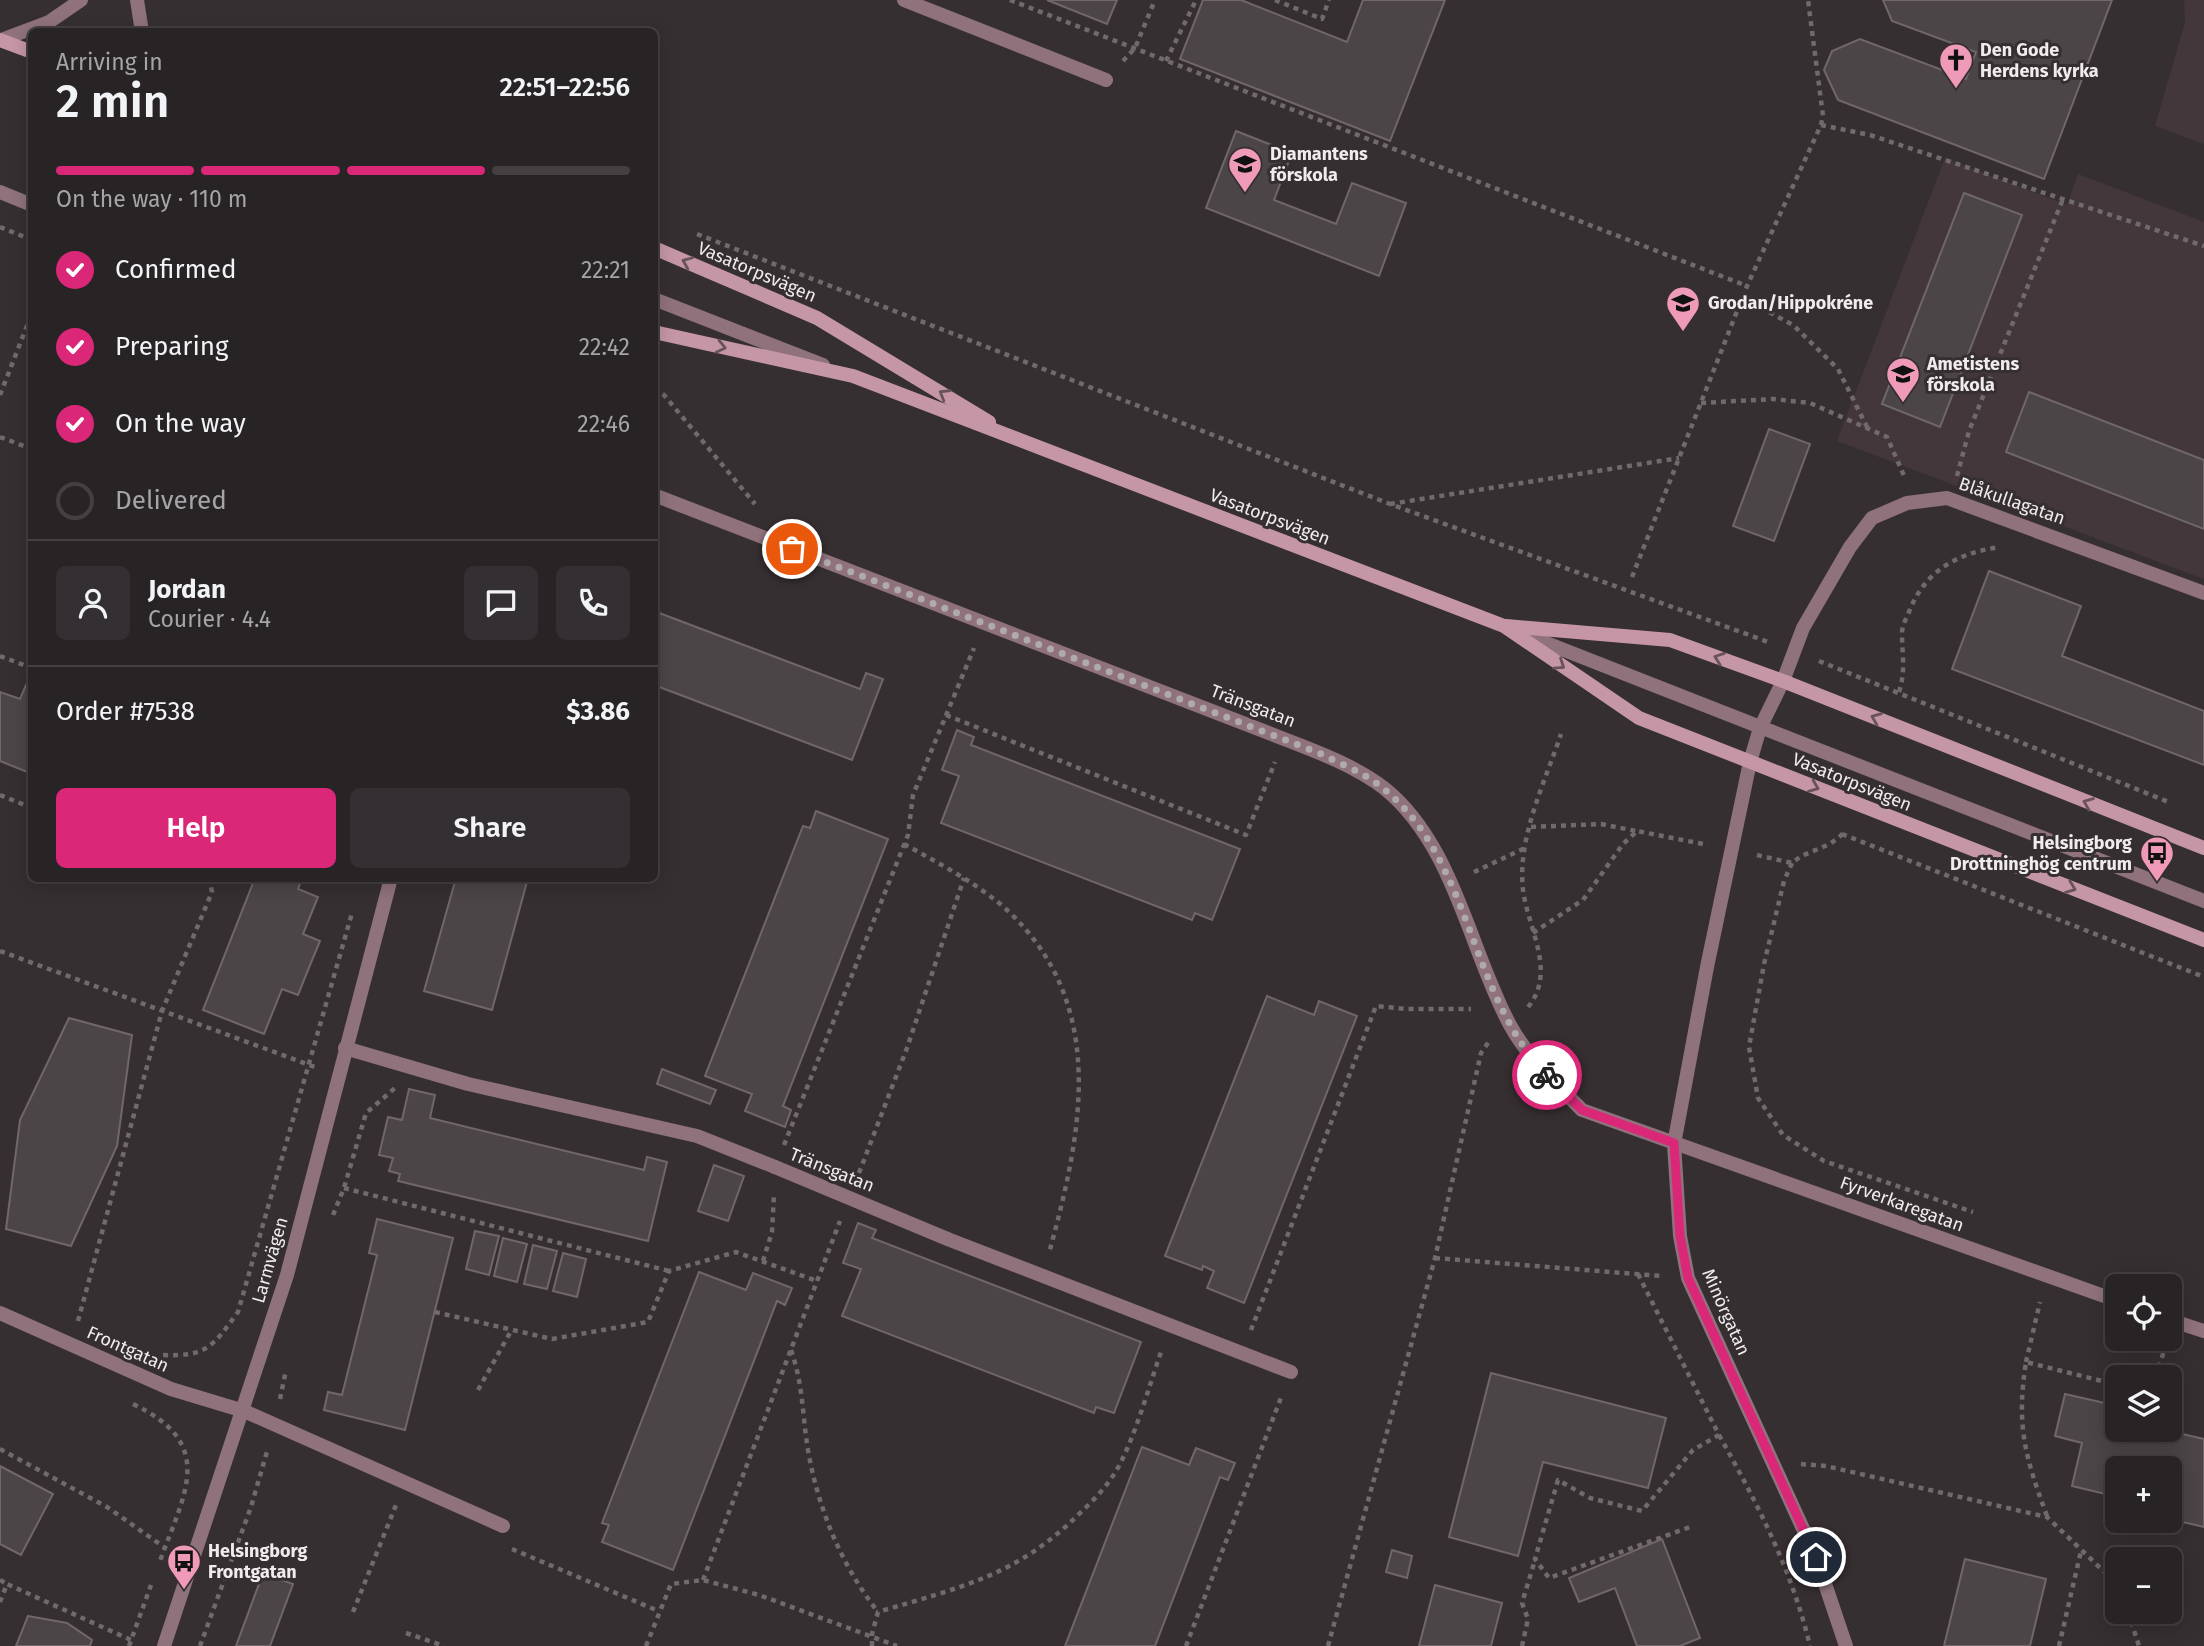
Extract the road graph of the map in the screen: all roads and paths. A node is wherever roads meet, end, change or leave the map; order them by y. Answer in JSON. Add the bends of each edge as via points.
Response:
{"nodes":[{"id":1,"x":81,"y":0,"type":"edge"},
{"id":2,"x":137,"y":0,"type":"edge"},
{"id":3,"x":904,"y":0,"type":"edge"},
{"id":4,"x":1010,"y":0,"type":"edge"},
{"id":5,"x":1155,"y":0,"type":"edge"},
{"id":6,"x":1196,"y":0,"type":"edge"},
{"id":7,"x":1275,"y":0,"type":"edge"},
{"id":8,"x":1329,"y":0,"type":"edge"},
{"id":9,"x":1808,"y":0,"type":"edge"},
{"id":10,"x":33,"y":28,"type":"edge"},
{"id":11,"x":141,"y":28,"type":"edge"},
{"id":12,"x":28,"y":30,"type":"edge"},
{"id":13,"x":1,"y":40,"type":"edge"},
{"id":14,"x":1135,"y":48,"type":"junction"},
{"id":15,"x":28,"y":50,"type":"edge"},
{"id":16,"x":1166,"y":61,"type":"junction"},
{"id":17,"x":1106,"y":80,"type":"joint"},
{"id":18,"x":1821,"y":125,"type":"junction"},
{"id":19,"x":0,"y":192,"type":"edge"},
{"id":20,"x":2063,"y":199,"type":"junction"},
{"id":21,"x":28,"y":203,"type":"edge"},
{"id":22,"x":0,"y":227,"type":"edge"},
{"id":23,"x":693,"y":233,"type":"dead end"},
{"id":24,"x":28,"y":238,"type":"edge"},
{"id":25,"x":2204,"y":246,"type":"edge"},
{"id":26,"x":658,"y":250,"type":"edge"},
{"id":27,"x":1747,"y":286,"type":"junction"},
{"id":28,"x":1743,"y":298,"type":"junction"},
{"id":29,"x":658,"y":301,"type":"edge"},
{"id":30,"x":28,"y":323,"type":"edge"},
{"id":31,"x":658,"y":333,"type":"edge"},
{"id":32,"x":853,"y":376,"type":"junction"},
{"id":33,"x":658,"y":391,"type":"edge"},
{"id":34,"x":0,"y":395,"type":"edge"},
{"id":35,"x":1701,"y":403,"type":"junction"},
{"id":36,"x":1868,"y":429,"type":"junction"},
{"id":37,"x":0,"y":437,"type":"edge"},
{"id":38,"x":1023,"y":442,"type":"junction"},
{"id":39,"x":28,"y":448,"type":"edge"},
{"id":40,"x":1680,"y":458,"type":"junction"},
{"id":41,"x":658,"y":497,"type":"edge"},
{"id":42,"x":1951,"y":500,"type":"junction"},
{"id":43,"x":1915,"y":502,"type":"junction"},
{"id":44,"x":1390,"y":504,"type":"junction"},
{"id":45,"x":758,"y":508,"type":"dead end"},
{"id":46,"x":2003,"y":547,"type":"dead end"},
{"id":47,"x":1633,"y":577,"type":"dead end"},
{"id":48,"x":2204,"y":593,"type":"edge"},
{"id":49,"x":984,"y":624,"type":"junction"},
{"id":50,"x":1504,"y":626,"type":"junction"},
{"id":51,"x":1793,"y":650,"type":"junction"},
{"id":52,"x":0,"y":656,"type":"edge"},
{"id":53,"x":28,"y":666,"type":"edge"},
{"id":54,"x":1783,"y":681,"type":"junction"},
{"id":55,"x":1899,"y":692,"type":"junction"},
{"id":56,"x":946,"y":715,"type":"junction"},
{"id":57,"x":1760,"y":728,"type":"junction"},
{"id":58,"x":1561,"y":734,"type":"dead end"},
{"id":59,"x":1284,"y":739,"type":"junction"},
{"id":60,"x":1750,"y":762,"type":"junction"},
{"id":61,"x":0,"y":795,"type":"edge"},
{"id":62,"x":28,"y":806,"type":"edge"},
{"id":63,"x":2179,"y":806,"type":"dead end"},
{"id":64,"x":1845,"y":826,"type":"dead end"},
{"id":65,"x":1531,"y":827,"type":"junction"},
{"id":66,"x":1637,"y":831,"type":"junction"},
{"id":67,"x":1842,"y":834,"type":"junction"},
{"id":68,"x":904,"y":845,"type":"junction"},
{"id":69,"x":2204,"y":848,"type":"edge"},
{"id":70,"x":1525,"y":849,"type":"junction"},
{"id":71,"x":1732,"y":850,"type":"junction"},
{"id":72,"x":1792,"y":863,"type":"junction"},
{"id":73,"x":1474,"y":873,"type":"dead end"},
{"id":74,"x":964,"y":878,"type":"junction"},
{"id":75,"x":210,"y":882,"type":"edge"},
{"id":76,"x":390,"y":882,"type":"edge"},
{"id":77,"x":2204,"y":901,"type":"edge"},
{"id":78,"x":354,"y":905,"type":"dead end"},
{"id":79,"x":1533,"y":933,"type":"junction"},
{"id":80,"x":2204,"y":940,"type":"edge"},
{"id":81,"x":0,"y":951,"type":"edge"},
{"id":82,"x":2204,"y":977,"type":"edge"},
{"id":83,"x":1471,"y":1009,"type":"dead end"},
{"id":84,"x":162,"y":1011,"type":"junction"},
{"id":85,"x":1511,"y":1027,"type":"junction"},
{"id":86,"x":345,"y":1048,"type":"junction"},
{"id":87,"x":307,"y":1064,"type":"junction"},
{"id":88,"x":437,"y":1073,"type":"junction"},
{"id":89,"x":339,"y":1076,"type":"junction"},
{"id":90,"x":1674,"y":1143,"type":"junction"},
{"id":91,"x":775,"y":1167,"type":"junction"},
{"id":92,"x":344,"y":1188,"type":"junction"},
{"id":93,"x":849,"y":1198,"type":"junction"},
{"id":94,"x":1973,"y":1212,"type":"dead end"},
{"id":95,"x":330,"y":1222,"type":"dead end"},
{"id":96,"x":1435,"y":1258,"type":"junction"},
{"id":97,"x":763,"y":1261,"type":"junction"},
{"id":98,"x":669,"y":1271,"type":"junction"},
{"id":99,"x":1638,"y":1274,"type":"junction"},
{"id":100,"x":1043,"y":1275,"type":"junction"},
{"id":101,"x":2047,"y":1276,"type":"junction"},
{"id":102,"x":1688,"y":1278,"type":"junction"},
{"id":103,"x":817,"y":1280,"type":"junction"},
{"id":104,"x":2105,"y":1296,"type":"edge"},
{"id":105,"x":435,"y":1311,"type":"dead end"},
{"id":106,"x":0,"y":1313,"type":"edge"},
{"id":107,"x":67,"y":1316,"type":"dead end"},
{"id":108,"x":78,"y":1321,"type":"junction"},
{"id":109,"x":2182,"y":1324,"type":"edge"},
{"id":110,"x":1171,"y":1325,"type":"junction"},
{"id":111,"x":89,"y":1326,"type":"dead end"},
{"id":112,"x":510,"y":1331,"type":"junction"},
{"id":113,"x":2204,"y":1331,"type":"edge"},
{"id":114,"x":71,"y":1345,"type":"junction"},
{"id":115,"x":791,"y":1349,"type":"junction"},
{"id":116,"x":1241,"y":1353,"type":"junction"},
{"id":117,"x":156,"y":1355,"type":"dead end"},
{"id":118,"x":289,"y":1359,"type":"dead end"},
{"id":119,"x":2026,"y":1362,"type":"junction"},
{"id":120,"x":1291,"y":1373,"type":"joint"},
{"id":121,"x":2105,"y":1381,"type":"edge"},
{"id":122,"x":478,"y":1390,"type":"dead end"},
{"id":123,"x":121,"y":1399,"type":"dead end"},
{"id":124,"x":244,"y":1410,"type":"junction"},
{"id":125,"x":275,"y":1424,"type":"junction"},
{"id":126,"x":1719,"y":1435,"type":"junction"},
{"id":127,"x":0,"y":1449,"type":"edge"},
{"id":128,"x":1772,"y":1462,"type":"junction"},
{"id":129,"x":410,"y":1507,"type":"dead end"},
{"id":130,"x":2047,"y":1517,"type":"junction"},
{"id":131,"x":503,"y":1526,"type":"dead end"},
{"id":132,"x":1690,"y":1527,"type":"dead end"},
{"id":133,"x":164,"y":1547,"type":"junction"},
{"id":134,"x":508,"y":1548,"type":"dead end"},
{"id":135,"x":2081,"y":1550,"type":"junction"},
{"id":136,"x":1535,"y":1559,"type":"junction"},
{"id":137,"x":160,"y":1561,"type":"dead end"},
{"id":138,"x":2105,"y":1573,"type":"edge"},
{"id":139,"x":0,"y":1580,"type":"edge"},
{"id":140,"x":702,"y":1580,"type":"junction"},
{"id":141,"x":7,"y":1584,"type":"junction"},
{"id":142,"x":151,"y":1585,"type":"dead end"},
{"id":143,"x":0,"y":1602,"type":"edge"},
{"id":144,"x":656,"y":1610,"type":"dead end"},
{"id":145,"x":353,"y":1612,"type":"dead end"},
{"id":146,"x":878,"y":1612,"type":"junction"},
{"id":147,"x":2132,"y":1624,"type":"edge"},
{"id":148,"x":406,"y":1633,"type":"dead end"},
{"id":149,"x":872,"y":1634,"type":"junction"},
{"id":150,"x":130,"y":1643,"type":"edge"},
{"id":151,"x":164,"y":1646,"type":"edge"},
{"id":152,"x":200,"y":1646,"type":"edge"},
{"id":153,"x":444,"y":1646,"type":"edge"},
{"id":154,"x":646,"y":1646,"type":"edge"},
{"id":155,"x":872,"y":1646,"type":"edge"},
{"id":156,"x":897,"y":1646,"type":"edge"},
{"id":157,"x":1186,"y":1646,"type":"edge"},
{"id":158,"x":1328,"y":1646,"type":"edge"},
{"id":159,"x":1521,"y":1646,"type":"edge"},
{"id":160,"x":1810,"y":1646,"type":"edge"},
{"id":161,"x":1846,"y":1646,"type":"edge"},
{"id":162,"x":2059,"y":1646,"type":"edge"},
{"id":163,"x":2139,"y":1646,"type":"edge"}],
"edges":[{"from":1,"to":10,"type":"street"},
{"from":2,"to":11,"type":"street"},
{"from":3,"to":17,"type":"street"},
{"from":4,"to":14,"type":"path"},
{"from":5,"to":14,"type":"path"},
{"from":6,"to":16,"type":"path"},
{"from":7,"to":8,"type":"path","via":[[1322,19]]},
{"from":9,"to":18,"type":"path"},
{"from":12,"to":13,"type":"street"},
{"from":13,"to":15,"type":"main road"},
{"from":14,"to":16,"type":"path"},
{"from":14,"to":17,"type":"path"},
{"from":16,"to":27,"type":"path"},
{"from":18,"to":20,"type":"path","via":[[1870,135]]},
{"from":18,"to":27,"type":"path"},
{"from":19,"to":21,"type":"street"},
{"from":20,"to":25,"type":"path"},
{"from":20,"to":42,"type":"path","via":[[1969,431]]},
{"from":22,"to":24,"type":"path"},
{"from":23,"to":44,"type":"path"},
{"from":38,"to":26,"type":"main road","name":"Vasatorpsvägen","one_way":true,"via":[[817,318]]},
{"from":27,"to":28,"type":"path"},
{"from":28,"to":35,"type":"path"},
{"from":28,"to":36,"type":"path","via":[[1793,325],[1838,369]]},
{"from":29,"to":32,"type":"street"},
{"from":30,"to":34,"type":"path"},
{"from":31,"to":32,"type":"main road","name":"Vasatorpsvägen","one_way":true},
{"from":32,"to":38,"type":"main road","name":"Vasatorpsvägen"},
{"from":33,"to":45,"type":"path"},
{"from":35,"to":36,"type":"path","via":[[1773,398],[1810,403]]},
{"from":35,"to":40,"type":"path"},
{"from":36,"to":43,"type":"path","via":[[1886,438]]},
{"from":37,"to":39,"type":"path"},
{"from":38,"to":50,"type":"main road","name":"Vasatorpsvägen"},
{"from":40,"to":44,"type":"path"},
{"from":40,"to":47,"type":"path"},
{"from":41,"to":49,"type":"street","name":"Tränsgatan"},
{"from":42,"to":43,"type":"street","name":"Blåkullagatan"},
{"from":42,"to":48,"type":"street","name":"Blåkullagatan"},
{"from":43,"to":51,"type":"street","name":"Blåkullagatan","via":[[1872,518],[1850,547]]},
{"from":44,"to":51,"type":"path"},
{"from":46,"to":55,"type":"path","via":[[1970,551],[1938,568],[1914,598],[1902,630],[1905,672]]},
{"from":49,"to":56,"type":"path"},
{"from":49,"to":59,"type":"street","name":"Tränsgatan"},
{"from":54,"to":50,"type":"main road","name":"Vasatorpsvägen","one_way":true,"via":[[1670,640]]},
{"from":50,"to":57,"type":"street"},
{"from":50,"to":60,"type":"main road","name":"Vasatorpsvägen","one_way":true,"via":[[1639,718]]},
{"from":51,"to":54,"type":"street","name":"Blåkullagatan"},
{"from":51,"to":55,"type":"path"},
{"from":52,"to":53,"type":"path"},
{"from":54,"to":57,"type":"street","name":"Blåkullagatan"},
{"from":69,"to":54,"type":"main road","name":"Vasatorpsvägen","one_way":true},
{"from":55,"to":63,"type":"path"},
{"from":56,"to":59,"type":"path","via":[[1245,835]]},
{"from":56,"to":68,"type":"path","via":[[913,794]]},
{"from":57,"to":60,"type":"street","name":"Minörgatan"},
{"from":57,"to":77,"type":"street"},
{"from":58,"to":65,"type":"path"},
{"from":59,"to":85,"type":"street","name":"Tränsgatan","via":[[1358,772],[1408,813],[1443,863]]},
{"from":60,"to":71,"type":"street","name":"Minörgatan"},
{"from":60,"to":80,"type":"main road","name":"Vasatorpsvägen","one_way":true},
{"from":61,"to":62,"type":"path"},
{"from":64,"to":67,"type":"path"},
{"from":65,"to":66,"type":"path","via":[[1601,824]]},
{"from":65,"to":70,"type":"path"},
{"from":66,"to":71,"type":"path"},
{"from":66,"to":79,"type":"path","via":[[1583,900]]},
{"from":67,"to":72,"type":"path","via":[[1834,844],[1803,854]]},
{"from":67,"to":82,"type":"path"},
{"from":68,"to":74,"type":"path"},
{"from":68,"to":91,"type":"path"},
{"from":70,"to":73,"type":"path"},
{"from":70,"to":79,"type":"path","via":[[1523,887]]},
{"from":71,"to":72,"type":"path"},
{"from":71,"to":90,"type":"street","name":"Minörgatan"},
{"from":72,"to":94,"type":"path","via":[[1764,964],[1749,1047],[1758,1098],[1783,1135],[1824,1161]]},
{"from":74,"to":93,"type":"path","via":[[907,1048]]},
{"from":74,"to":100,"type":"path","via":[[1007,911],[1049,959],[1070,1005],[1079,1058],[1080,1109],[1065,1195]]},
{"from":75,"to":84,"type":"path","via":[[212,892]]},
{"from":76,"to":86,"type":"street","name":"Larmvägen"},
{"from":78,"to":87,"type":"path"},
{"from":79,"to":85,"type":"path","via":[[1542,969],[1541,986]]},
{"from":81,"to":84,"type":"path"},
{"from":83,"to":116,"type":"path","via":[[1376,1006]]},
{"from":84,"to":87,"type":"path"},
{"from":84,"to":108,"type":"path"},
{"from":85,"to":90,"type":"street","name":"Tränsgatan","via":[[1540,1068],[1582,1110]]},
{"from":85,"to":96,"type":"path","via":[[1487,1042],[1480,1053]]},
{"from":86,"to":88,"type":"street","name":"Tränsgatan"},
{"from":86,"to":89,"type":"street","name":"Larmvägen"},
{"from":87,"to":89,"type":"path"},
{"from":87,"to":117,"type":"path","via":[[238,1312],[217,1341],[191,1357]]},
{"from":88,"to":91,"type":"street","name":"Tränsgatan","via":[[697,1136]]},
{"from":88,"to":92,"type":"path","via":[[395,1087],[366,1113]]},
{"from":89,"to":124,"type":"street","name":"Larmvägen","via":[[287,1275]]},
{"from":90,"to":101,"type":"street","name":"Fyrverkaregatan"},
{"from":90,"to":102,"type":"street","name":"Minörgatan","via":[[1680,1236]]},
{"from":91,"to":93,"type":"street","name":"Tränsgatan"},
{"from":91,"to":97,"type":"path","via":[[772,1232]]},
{"from":92,"to":95,"type":"path"},
{"from":92,"to":98,"type":"path"},
{"from":93,"to":100,"type":"street","name":"Tränsgatan"},
{"from":93,"to":103,"type":"path"},
{"from":96,"to":99,"type":"path"},
{"from":96,"to":158,"type":"path"},
{"from":97,"to":98,"type":"path","via":[[736,1252]]},
{"from":97,"to":103,"type":"path"},
{"from":98,"to":112,"type":"path","via":[[648,1322],[552,1339]]},
{"from":99,"to":102,"type":"path"},
{"from":99,"to":126,"type":"path"},
{"from":100,"to":110,"type":"street","name":"Tränsgatan"},
{"from":101,"to":104,"type":"street","name":"Fyrverkaregatan"},
{"from":101,"to":119,"type":"path"},
{"from":102,"to":128,"type":"street","name":"Minörgatan"},
{"from":103,"to":115,"type":"path"},
{"from":105,"to":112,"type":"path"},
{"from":106,"to":114,"type":"street","name":"Frontgatan"},
{"from":107,"to":108,"type":"path"},
{"from":108,"to":111,"type":"path"},
{"from":108,"to":114,"type":"path"},
{"from":109,"to":113,"type":"street"},
{"from":110,"to":116,"type":"street","name":"Tränsgatan"},
{"from":110,"to":146,"type":"path","via":[[1120,1463],[1104,1490],[1056,1538],[1016,1566]]},
{"from":112,"to":122,"type":"path"},
{"from":114,"to":124,"type":"street","name":"Frontgatan","via":[[170,1389]]},
{"from":115,"to":140,"type":"path"},
{"from":115,"to":146,"type":"path","via":[[801,1380],[809,1455],[825,1518],[854,1581]]},
{"from":116,"to":120,"type":"street","name":"Tränsgatan"},
{"from":118,"to":125,"type":"path"},
{"from":119,"to":121,"type":"path"},
{"from":119,"to":130,"type":"path","via":[[2020,1404],[2024,1440]]},
{"from":120,"to":157,"type":"path"},
{"from":123,"to":133,"type":"path","via":[[157,1415],[173,1431],[189,1459],[184,1493]]},
{"from":124,"to":125,"type":"street","name":"Frontgatan"},
{"from":124,"to":151,"type":"street","name":"Larmvägen"},
{"from":125,"to":131,"type":"street","name":"Frontgatan"},
{"from":125,"to":152,"type":"path","via":[[251,1507]]},
{"from":126,"to":136,"type":"path","via":[[1693,1450],[1642,1511],[1590,1498],[1558,1480]]},
{"from":126,"to":160,"type":"path","via":[[1763,1513],[1786,1566]]},
{"from":127,"to":133,"type":"path","via":[[107,1507]]},
{"from":128,"to":130,"type":"path","via":[[1826,1466]]},
{"from":128,"to":161,"type":"street","name":"Minörgatan","via":[[1816,1557]]},
{"from":129,"to":145,"type":"path","via":[[397,1502]]},
{"from":130,"to":135,"type":"path"},
{"from":132,"to":136,"type":"path","via":[[1549,1578]]},
{"from":133,"to":137,"type":"path"},
{"from":134,"to":144,"type":"path"},
{"from":135,"to":138,"type":"path"},
{"from":135,"to":162,"type":"path"},
{"from":136,"to":159,"type":"path","via":[[1522,1603],[1528,1619]]},
{"from":139,"to":141,"type":"path"},
{"from":140,"to":149,"type":"path"},
{"from":140,"to":154,"type":"path","via":[[671,1584]]},
{"from":141,"to":143,"type":"path"},
{"from":141,"to":150,"type":"path"},
{"from":142,"to":150,"type":"path"},
{"from":146,"to":149,"type":"path"},
{"from":147,"to":163,"type":"path"},
{"from":148,"to":153,"type":"path"},
{"from":149,"to":155,"type":"path"},
{"from":149,"to":156,"type":"path"}]}
